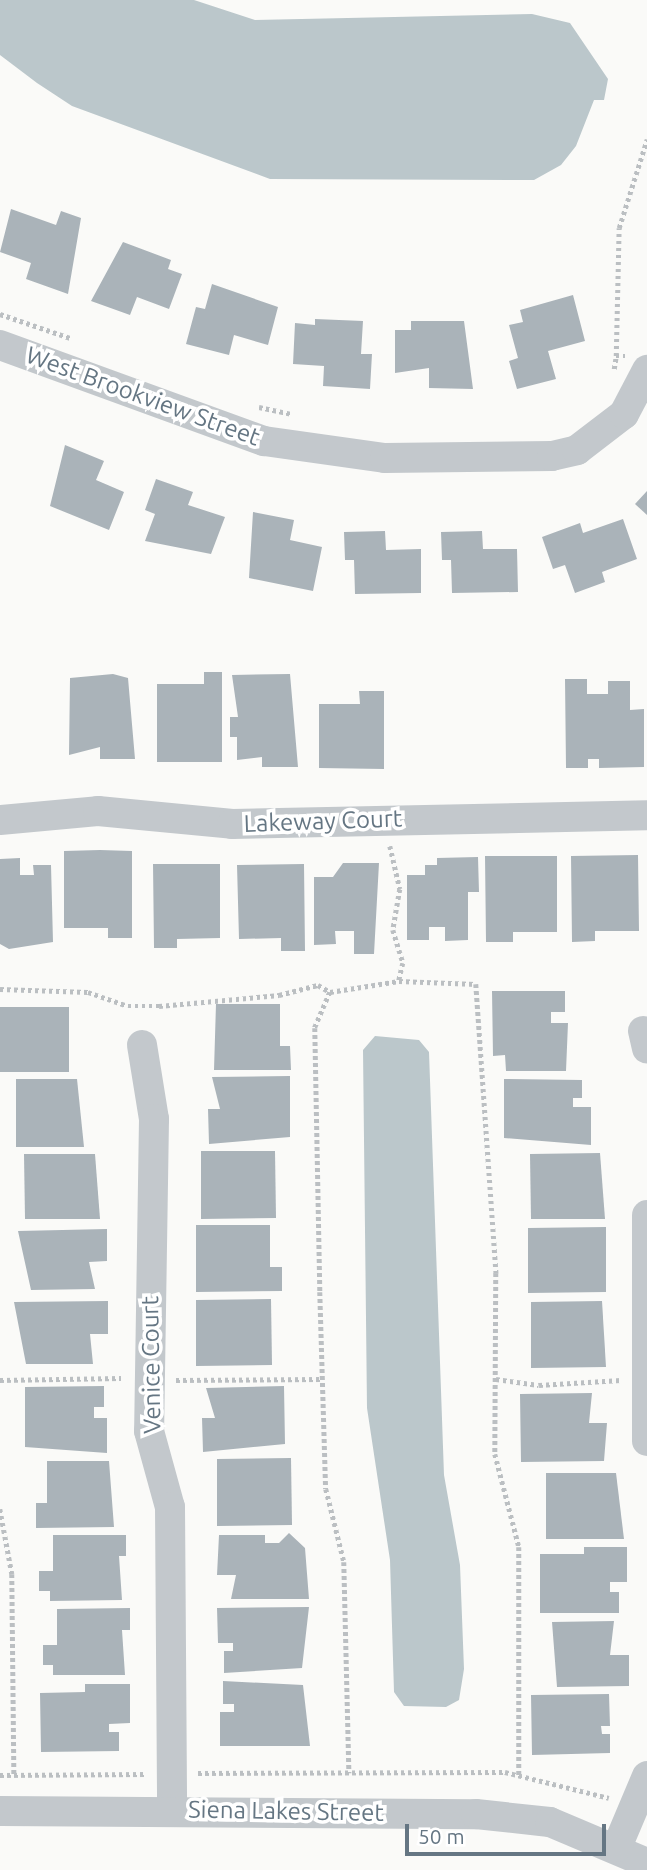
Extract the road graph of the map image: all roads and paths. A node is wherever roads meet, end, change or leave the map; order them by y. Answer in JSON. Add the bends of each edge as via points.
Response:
{"nodes":[{"id":1,"x":647,"y":139,"type":"edge"},
{"id":2,"x":0,"y":314,"type":"edge"},
{"id":3,"x":74,"y":339,"type":"dead end"},
{"id":4,"x":0,"y":345,"type":"edge"},
{"id":5,"x":616,"y":356,"type":"junction"},
{"id":6,"x":644,"y":370,"type":"edge"},
{"id":7,"x":612,"y":377,"type":"dead end"},
{"id":8,"x":250,"y":404,"type":"dead end"},
{"id":9,"x":300,"y":416,"type":"dead end"},
{"id":10,"x":647,"y":815,"type":"edge"},
{"id":11,"x":0,"y":820,"type":"edge"},
{"id":12,"x":390,"y":838,"type":"dead end"},
{"id":13,"x":399,"y":981,"type":"junction"},
{"id":14,"x":0,"y":989,"type":"edge"},
{"id":15,"x":330,"y":992,"type":"junction"},
{"id":16,"x":142,"y":1045,"type":"dead end"},
{"id":17,"x":647,"y":1214,"type":"edge"},
{"id":18,"x":496,"y":1380,"type":"junction"},
{"id":19,"x":646,"y":1380,"type":"edge"},
{"id":20,"x":647,"y":1441,"type":"edge"},
{"id":21,"x":0,"y":1508,"type":"edge"},
{"id":22,"x":171,"y":1773,"type":"junction"},
{"id":23,"x":349,"y":1773,"type":"junction"},
{"id":24,"x":13,"y":1774,"type":"junction"},
{"id":25,"x":0,"y":1775,"type":"edge"},
{"id":26,"x":519,"y":1775,"type":"junction"},
{"id":27,"x":647,"y":1776,"type":"edge"},
{"id":28,"x":635,"y":1805,"type":"junction"},
{"id":29,"x":172,"y":1809,"type":"junction"},
{"id":30,"x":0,"y":1811,"type":"edge"},
{"id":31,"x":617,"y":1847,"type":"junction"},
{"id":32,"x":647,"y":1863,"type":"edge"}],
"edges":[{"from":1,"to":5,"type":"path","via":[[619,228]]},
{"from":2,"to":3,"type":"path"},
{"from":4,"to":6,"type":"street","name":"West Brookview Street","via":[[206,424],[325,453],[552,456],[577,450],[614,425]]},
{"from":5,"to":6,"type":"path"},
{"from":5,"to":7,"type":"path"},
{"from":8,"to":9,"type":"path"},
{"from":10,"to":11,"type":"street","name":"Lakeway Court","via":[[232,824],[98,811]]},
{"from":12,"to":13,"type":"path","via":[[400,889],[393,930],[403,963]]},
{"from":13,"to":15,"type":"path"},
{"from":13,"to":18,"type":"path","via":[[476,984],[491,1167]]},
{"from":14,"to":15,"type":"path","via":[[88,992],[128,1006],[279,995],[318,985]]},
{"from":15,"to":23,"type":"path","via":[[315,1028],[320,1292],[326,1489],[344,1562]]},
{"from":16,"to":22,"type":"street","name":"Venice Court","via":[[155,1119],[149,1431],[170,1507]]},
{"from":17,"to":19,"type":"street"},
{"from":18,"to":19,"type":"path","via":[[539,1385]]},
{"from":18,"to":26,"type":"path","via":[[495,1454],[519,1547]]},
{"from":19,"to":20,"type":"street"},
{"from":21,"to":24,"type":"path","via":[[12,1574]]},
{"from":22,"to":23,"type":"path"},
{"from":22,"to":24,"type":"path"},
{"from":22,"to":29,"type":"street","name":"Venice Court"},
{"from":23,"to":26,"type":"path"},
{"from":24,"to":25,"type":"path"},
{"from":26,"to":28,"type":"path"},
{"from":27,"to":28,"type":"street"},
{"from":28,"to":31,"type":"street"},
{"from":29,"to":30,"type":"street","name":"Siena Lakes Street"},
{"from":29,"to":31,"type":"street","name":"Siena Lakes Street","via":[[476,1814],[550,1822]]},
{"from":31,"to":32,"type":"street","name":"Siena Lakes Street"}]}
